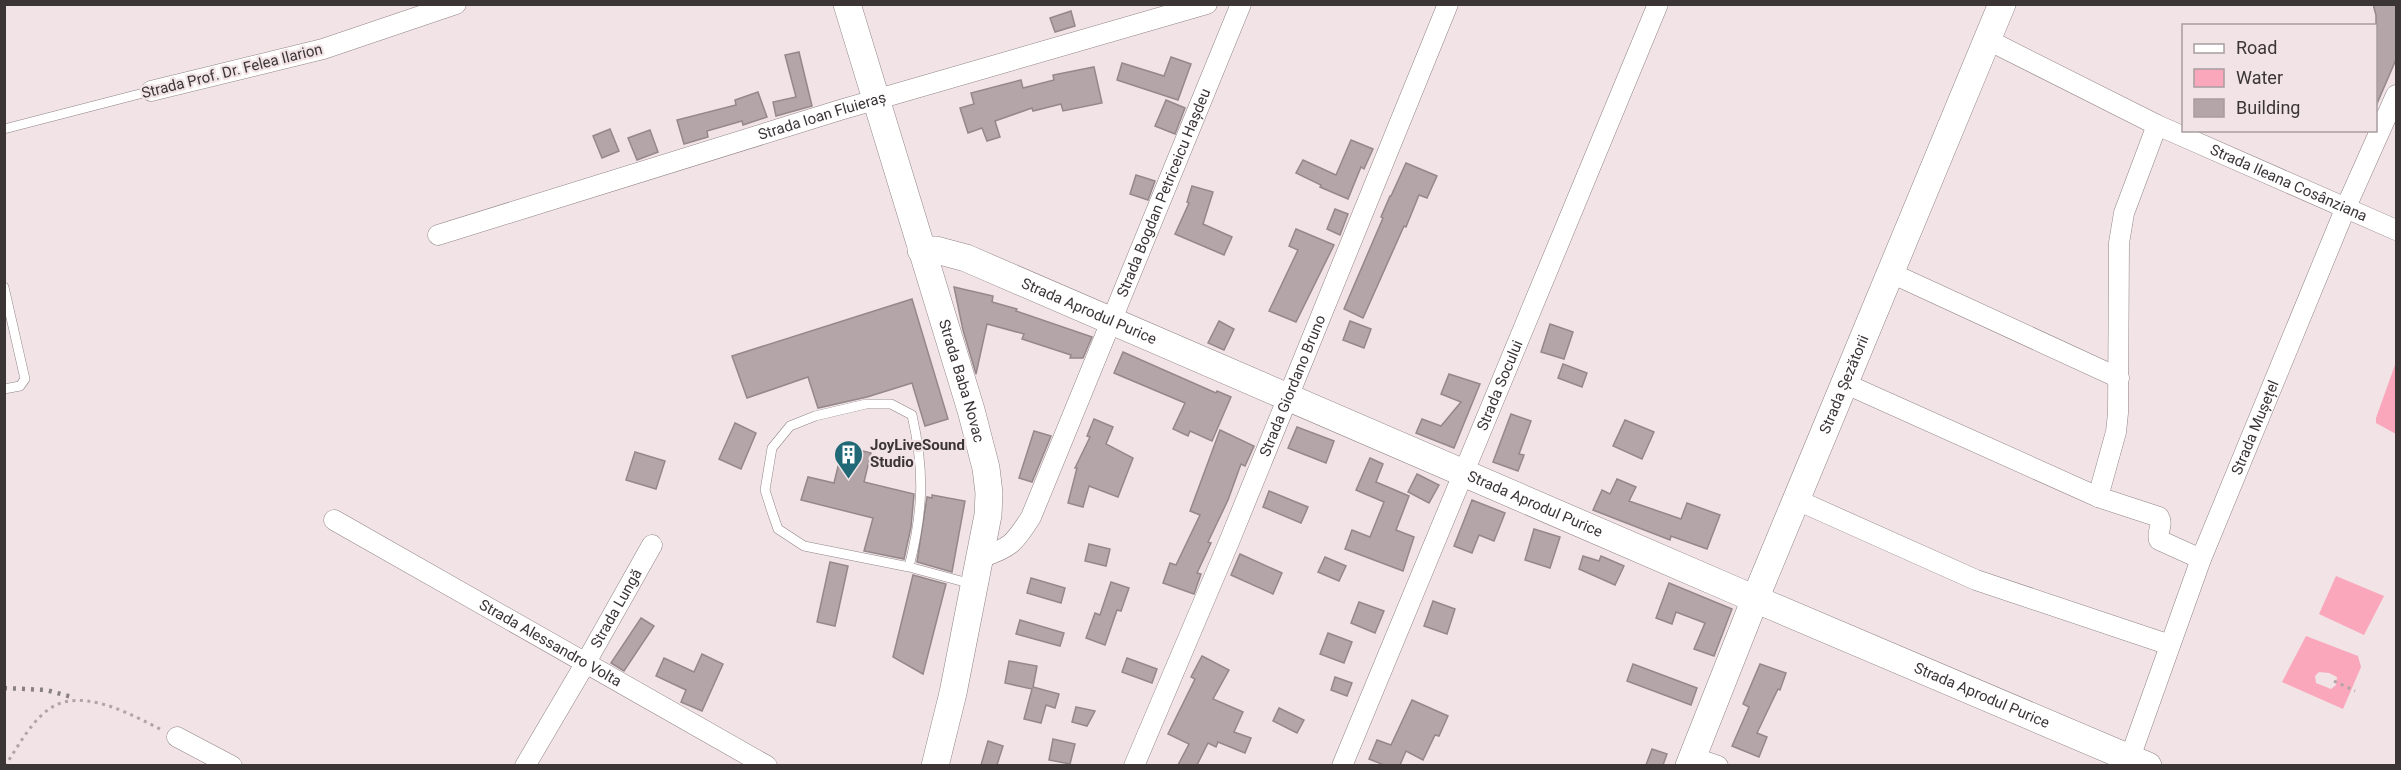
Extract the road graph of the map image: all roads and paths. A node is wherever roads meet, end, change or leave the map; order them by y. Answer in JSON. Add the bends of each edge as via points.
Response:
{"nodes":[{"id":1,"x":456,"y":4,"type":"edge"},
{"id":2,"x":847,"y":4,"type":"edge"},
{"id":3,"x":1207,"y":4,"type":"edge"},
{"id":4,"x":1241,"y":4,"type":"edge"},
{"id":5,"x":1448,"y":4,"type":"edge"},
{"id":6,"x":1658,"y":4,"type":"edge"},
{"id":7,"x":2002,"y":4,"type":"edge"},
{"id":8,"x":1988,"y":40,"type":"junction"},
{"id":9,"x":152,"y":91,"type":"joint"},
{"id":10,"x":2397,"y":95,"type":"edge"},
{"id":11,"x":877,"y":100,"type":"junction"},
{"id":12,"x":2157,"y":125,"type":"junction"},
{"id":13,"x":4,"y":129,"type":"edge"},
{"id":14,"x":2346,"y":207,"type":"junction"},
{"id":15,"x":2397,"y":230,"type":"edge"},
{"id":16,"x":438,"y":235,"type":"dead end"},
{"id":17,"x":921,"y":250,"type":"junction"},
{"id":18,"x":1892,"y":273,"type":"junction"},
{"id":19,"x":4,"y":287,"type":"edge"},
{"id":20,"x":1111,"y":321,"type":"junction"},
{"id":21,"x":2120,"y":378,"type":"junction"},
{"id":22,"x":1846,"y":384,"type":"junction"},
{"id":23,"x":4,"y":389,"type":"edge"},
{"id":24,"x":1288,"y":397,"type":"junction"},
{"id":25,"x":1463,"y":472,"type":"junction"},
{"id":26,"x":2098,"y":497,"type":"junction"},
{"id":27,"x":1797,"y":500,"type":"junction"},
{"id":28,"x":334,"y":520,"type":"dead end"},
{"id":29,"x":651,"y":545,"type":"dead end"},
{"id":30,"x":980,"y":558,"type":"junction"},
{"id":31,"x":2201,"y":559,"type":"junction"},
{"id":32,"x":909,"y":567,"type":"junction"},
{"id":33,"x":975,"y":585,"type":"junction"},
{"id":34,"x":1755,"y":599,"type":"junction"},
{"id":35,"x":2170,"y":645,"type":"junction"},
{"id":36,"x":585,"y":664,"type":"junction"},
{"id":37,"x":2334,"y":681,"type":"dead end"},
{"id":38,"x":2355,"y":691,"type":"dead end"},
{"id":39,"x":177,"y":737,"type":"joint"},
{"id":40,"x":1690,"y":761,"type":"edge"},
{"id":41,"x":2135,"y":763,"type":"edge"},
{"id":42,"x":5,"y":765,"type":"edge"},
{"id":43,"x":232,"y":765,"type":"edge"},
{"id":44,"x":525,"y":765,"type":"edge"},
{"id":45,"x":767,"y":765,"type":"edge"},
{"id":46,"x":935,"y":765,"type":"edge"},
{"id":47,"x":1134,"y":765,"type":"edge"},
{"id":48,"x":1342,"y":765,"type":"edge"},
{"id":49,"x":1718,"y":765,"type":"edge"}],
"edges":[{"from":1,"to":9,"type":"street","name":"Strada Prof. Dr. Felea Ilarion","via":[[323,49]]},
{"from":2,"to":11,"type":"street","name":"Strada Baba Novac"},
{"from":3,"to":11,"type":"street","name":"Strada Ioan Fluieraș"},
{"from":4,"to":20,"type":"street","name":"Strada Bogdan Petriceicu Hașdeu"},
{"from":5,"to":24,"type":"street","name":"Strada Giordano Bruno"},
{"from":6,"to":25,"type":"street","name":"Strada Socului"},
{"from":7,"to":8,"type":"street","name":"Strada Șezătorii"},
{"from":8,"to":12,"type":"street","name":"Strada Ileana Cosânziana"},
{"from":8,"to":18,"type":"street","name":"Strada Șezătorii"},
{"from":9,"to":13,"type":"lane","name":"Strada Prof. Dr. Felea Ilarion"},
{"from":10,"to":14,"type":"street","name":"Strada Mușețel"},
{"from":11,"to":16,"type":"street","name":"Strada Ioan Fluieraș"},
{"from":11,"to":17,"type":"street","name":"Strada Baba Novac"},
{"from":12,"to":14,"type":"street","name":"Strada Ileana Cosânziana"},
{"from":12,"to":21,"type":"street","via":[[2124,213],[2119,243]]},
{"from":14,"to":15,"type":"street","name":"Strada Ileana Cosânziana"},
{"from":14,"to":31,"type":"street","name":"Strada Mușețel"},
{"from":17,"to":20,"type":"street","name":"Strada Aprodul Purice","via":[[966,258]]},
{"from":17,"to":30,"type":"street","name":"Strada Baba Novac","via":[[986,468],[988,515]]},
{"from":18,"to":21,"type":"street"},
{"from":18,"to":22,"type":"street","name":"Strada Șezătorii"},
{"from":19,"to":23,"type":"lane","via":[[25,379],[20,386]]},
{"from":20,"to":24,"type":"street","name":"Strada Aprodul Purice"},
{"from":20,"to":30,"type":"street","name":"Strada Bogdan Petriceicu Hașdeu","via":[[1031,517],[1009,546]]},
{"from":21,"to":26,"type":"street","via":[[2116,432]]},
{"from":22,"to":26,"type":"street"},
{"from":22,"to":27,"type":"street","name":"Strada Șezătorii"},
{"from":24,"to":25,"type":"street","name":"Strada Aprodul Purice"},
{"from":24,"to":47,"type":"street","name":"Strada Giordano Bruno"},
{"from":25,"to":34,"type":"street","name":"Strada Aprodul Purice"},
{"from":25,"to":48,"type":"street","name":"Strada Socului"},
{"from":26,"to":31,"type":"street","via":[[2159,517],[2159,540]]},
{"from":27,"to":34,"type":"street","name":"Strada Șezătorii"},
{"from":27,"to":35,"type":"street","via":[[1976,580]]},
{"from":28,"to":36,"type":"street","name":"Strada Alessandro Volta"},
{"from":29,"to":36,"type":"street","name":"Strada Lungă"},
{"from":30,"to":33,"type":"street","name":"Strada Baba Novac"},
{"from":31,"to":35,"type":"street","name":"Strada Mușețel"},
{"from":32,"to":32,"type":"lane","via":[[922,492],[920,450],[912,415],[891,404],[866,404],[790,426],[772,448],[765,490],[778,529],[804,546]]},
{"from":32,"to":33,"type":"lane"},
{"from":33,"to":46,"type":"street","name":"Strada Baba Novac"},
{"from":34,"to":40,"type":"street","name":"Strada Șezătorii"},
{"from":34,"to":41,"type":"street","name":"Strada Aprodul Purice"},
{"from":35,"to":41,"type":"street","name":"Strada Mușețel"},
{"from":36,"to":44,"type":"street","name":"Strada Lungă"},
{"from":36,"to":45,"type":"street","name":"Strada Alessandro Volta"},
{"from":37,"to":38,"type":"path"},
{"from":39,"to":42,"type":"path","via":[[99,703],[75,700],[45,712]]},
{"from":39,"to":43,"type":"street"},
{"from":40,"to":49,"type":"street"}]}
